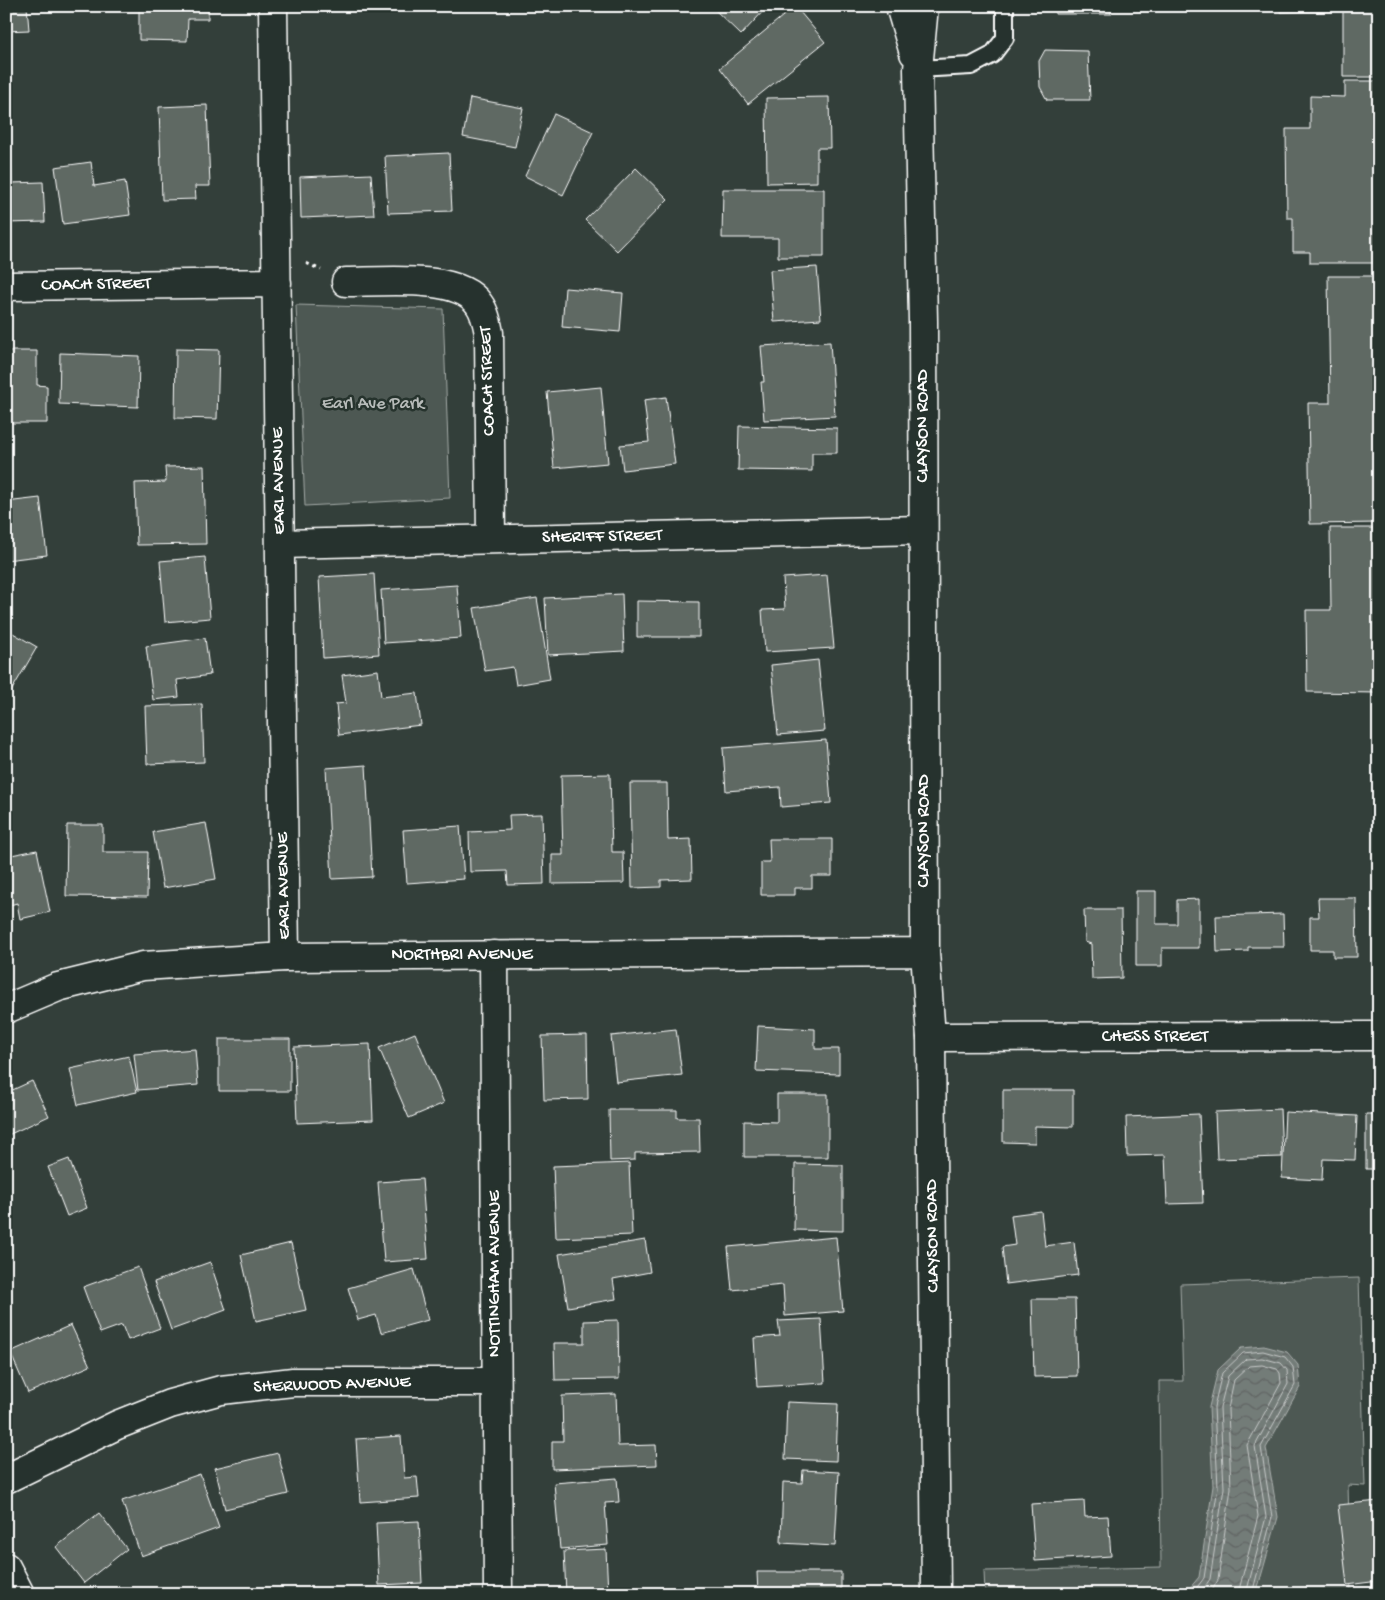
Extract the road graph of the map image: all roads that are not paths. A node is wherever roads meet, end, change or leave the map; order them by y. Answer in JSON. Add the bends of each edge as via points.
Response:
{"nodes":[{"id":1,"x":273,"y":6,"type":"edge"},
{"id":2,"x":900,"y":6,"type":"edge"},
{"id":3,"x":924,"y":6,"type":"edge"},
{"id":4,"x":1005,"y":6,"type":"edge"},
{"id":5,"x":918,"y":69,"type":"junction"},
{"id":6,"x":277,"y":282,"type":"junction"},
{"id":7,"x":346,"y":282,"type":"road end"},
{"id":8,"x":6,"y":286,"type":"edge"},
{"id":9,"x":923,"y":530,"type":"junction"},
{"id":10,"x":491,"y":539,"type":"junction"},
{"id":11,"x":280,"y":544,"type":"junction"},
{"id":12,"x":925,"y":952,"type":"junction"},
{"id":13,"x":494,"y":955,"type":"junction"},
{"id":14,"x":285,"y":957,"type":"junction"},
{"id":15,"x":6,"y":1009,"type":"edge"},
{"id":16,"x":1379,"y":1036,"type":"edge"},
{"id":17,"x":931,"y":1037,"type":"junction"},
{"id":18,"x":496,"y":1382,"type":"junction"},
{"id":19,"x":6,"y":1479,"type":"edge"},
{"id":20,"x":6,"y":1567,"type":"edge"},
{"id":21,"x":20,"y":1594,"type":"edge"},
{"id":22,"x":498,"y":1594,"type":"edge"},
{"id":23,"x":936,"y":1594,"type":"edge"}],
"edges":[{"from":1,"to":6,"type":"street","name":"EARL AVENUE"},
{"from":2,"to":5,"type":"street","name":"CLAYSON ROAD"},
{"from":3,"to":5,"type":"street","name":"CLAYSON ROAD"},
{"from":4,"to":5,"type":"lane","via":[[1005,38],[992,55],[971,66]]},
{"from":5,"to":9,"type":"street","name":"CLAYSON ROAD"},
{"from":6,"to":8,"type":"street","name":"COACH STREET"},
{"from":6,"to":11,"type":"street","name":"EARL AVENUE"},
{"from":7,"to":10,"type":"street","name":"COACH STREET","via":[[446,284],[461,288],[478,302],[485,314],[489,333]]},
{"from":9,"to":10,"type":"street","name":"SHERIFF STREET"},
{"from":9,"to":12,"type":"street","name":"CLAYSON ROAD"},
{"from":10,"to":11,"type":"street","name":"SHERIFF STREET"},
{"from":11,"to":14,"type":"street","name":"EARL AVENUE"},
{"from":12,"to":13,"type":"street","name":"NORTHBRI AVENUE"},
{"from":12,"to":17,"type":"street","name":"CLAYSON ROAD"},
{"from":13,"to":14,"type":"street","name":"NORTHBRI AVENUE"},
{"from":13,"to":18,"type":"street","name":"NOTTINGHAM AVENUE"},
{"from":14,"to":15,"type":"street","name":"NORTHBRI AVENUE","via":[[143,966],[58,987]]},
{"from":16,"to":17,"type":"street","name":"CHESS STREET"},
{"from":17,"to":23,"type":"street","name":"CLAYSON ROAD"},
{"from":18,"to":19,"type":"street","name":"SHERWOOD AVENUE","via":[[293,1382],[221,1390],[170,1404],[117,1425]]},
{"from":18,"to":22,"type":"street","name":"NOTTINGHAM AVENUE"},
{"from":20,"to":21,"type":"street"}]}
